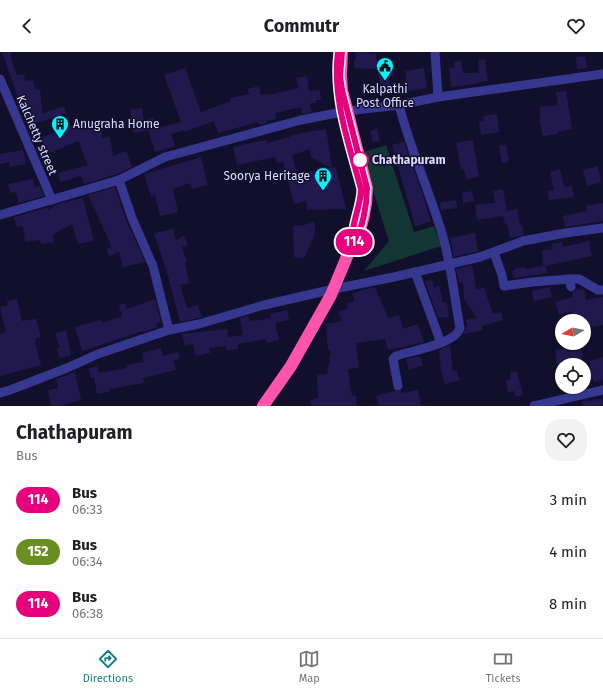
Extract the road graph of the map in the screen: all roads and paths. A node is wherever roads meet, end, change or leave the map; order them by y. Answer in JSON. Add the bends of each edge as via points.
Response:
{"nodes":[{"id":1,"x":338,"y":52,"type":"edge"},
{"id":2,"x":342,"y":52,"type":"edge"},
{"id":3,"x":435,"y":52,"type":"edge"},
{"id":4,"x":603,"y":74,"type":"edge"},
{"id":5,"x":0,"y":79,"type":"edge"},
{"id":6,"x":438,"y":98,"type":"junction"},
{"id":7,"x":399,"y":105,"type":"junction"},
{"id":8,"x":344,"y":112,"type":"junction"},
{"id":9,"x":119,"y":180,"type":"junction"},
{"id":10,"x":52,"y":200,"type":"junction"},
{"id":11,"x":0,"y":215,"type":"edge"},
{"id":12,"x":603,"y":228,"type":"edge"},
{"id":13,"x":494,"y":253,"type":"junction"},
{"id":14,"x":449,"y":264,"type":"junction"},
{"id":15,"x":415,"y":272,"type":"junction"},
{"id":16,"x":334,"y":289,"type":"junction"},
{"id":17,"x":603,"y":290,"type":"edge"},
{"id":18,"x":169,"y":330,"type":"junction"},
{"id":19,"x":441,"y":343,"type":"junction"},
{"id":20,"x":398,"y":386,"type":"dead end"},
{"id":21,"x":603,"y":390,"type":"edge"},
{"id":22,"x":0,"y":393,"type":"edge"},
{"id":23,"x":263,"y":406,"type":"edge"},
{"id":24,"x":534,"y":406,"type":"edge"}],
"edges":[{"from":1,"to":8,"type":"highway","via":[[337,91]]},
{"from":2,"to":8,"type":"highway","via":[[340,76]]},
{"from":3,"to":6,"type":"street"},
{"from":4,"to":6,"type":"street"},
{"from":5,"to":10,"type":"street","name":"Kalchetty street"},
{"from":6,"to":7,"type":"street"},
{"from":7,"to":8,"type":"street"},
{"from":7,"to":14,"type":"street","via":[[441,230]]},
{"from":8,"to":9,"type":"street","via":[[301,120],[165,157]]},
{"from":8,"to":16,"type":"highway","via":[[367,188],[367,197],[359,235],[353,242]]},
{"from":9,"to":10,"type":"street"},
{"from":9,"to":18,"type":"street","via":[[153,266]]},
{"from":10,"to":11,"type":"street"},
{"from":12,"to":13,"type":"street","via":[[523,241]]},
{"from":13,"to":14,"type":"street"},
{"from":13,"to":17,"type":"street","via":[[504,286],[532,282],[570,283],[579,279],[598,290]]},
{"from":14,"to":15,"type":"street"},
{"from":14,"to":19,"type":"street","via":[[460,328],[455,336]]},
{"from":15,"to":16,"type":"street"},
{"from":15,"to":19,"type":"street"},
{"from":16,"to":18,"type":"street"},
{"from":16,"to":23,"type":"highway","via":[[291,366]]},
{"from":18,"to":22,"type":"street","via":[[98,354]]},
{"from":19,"to":20,"type":"street","via":[[393,359]]},
{"from":21,"to":24,"type":"street"}]}
